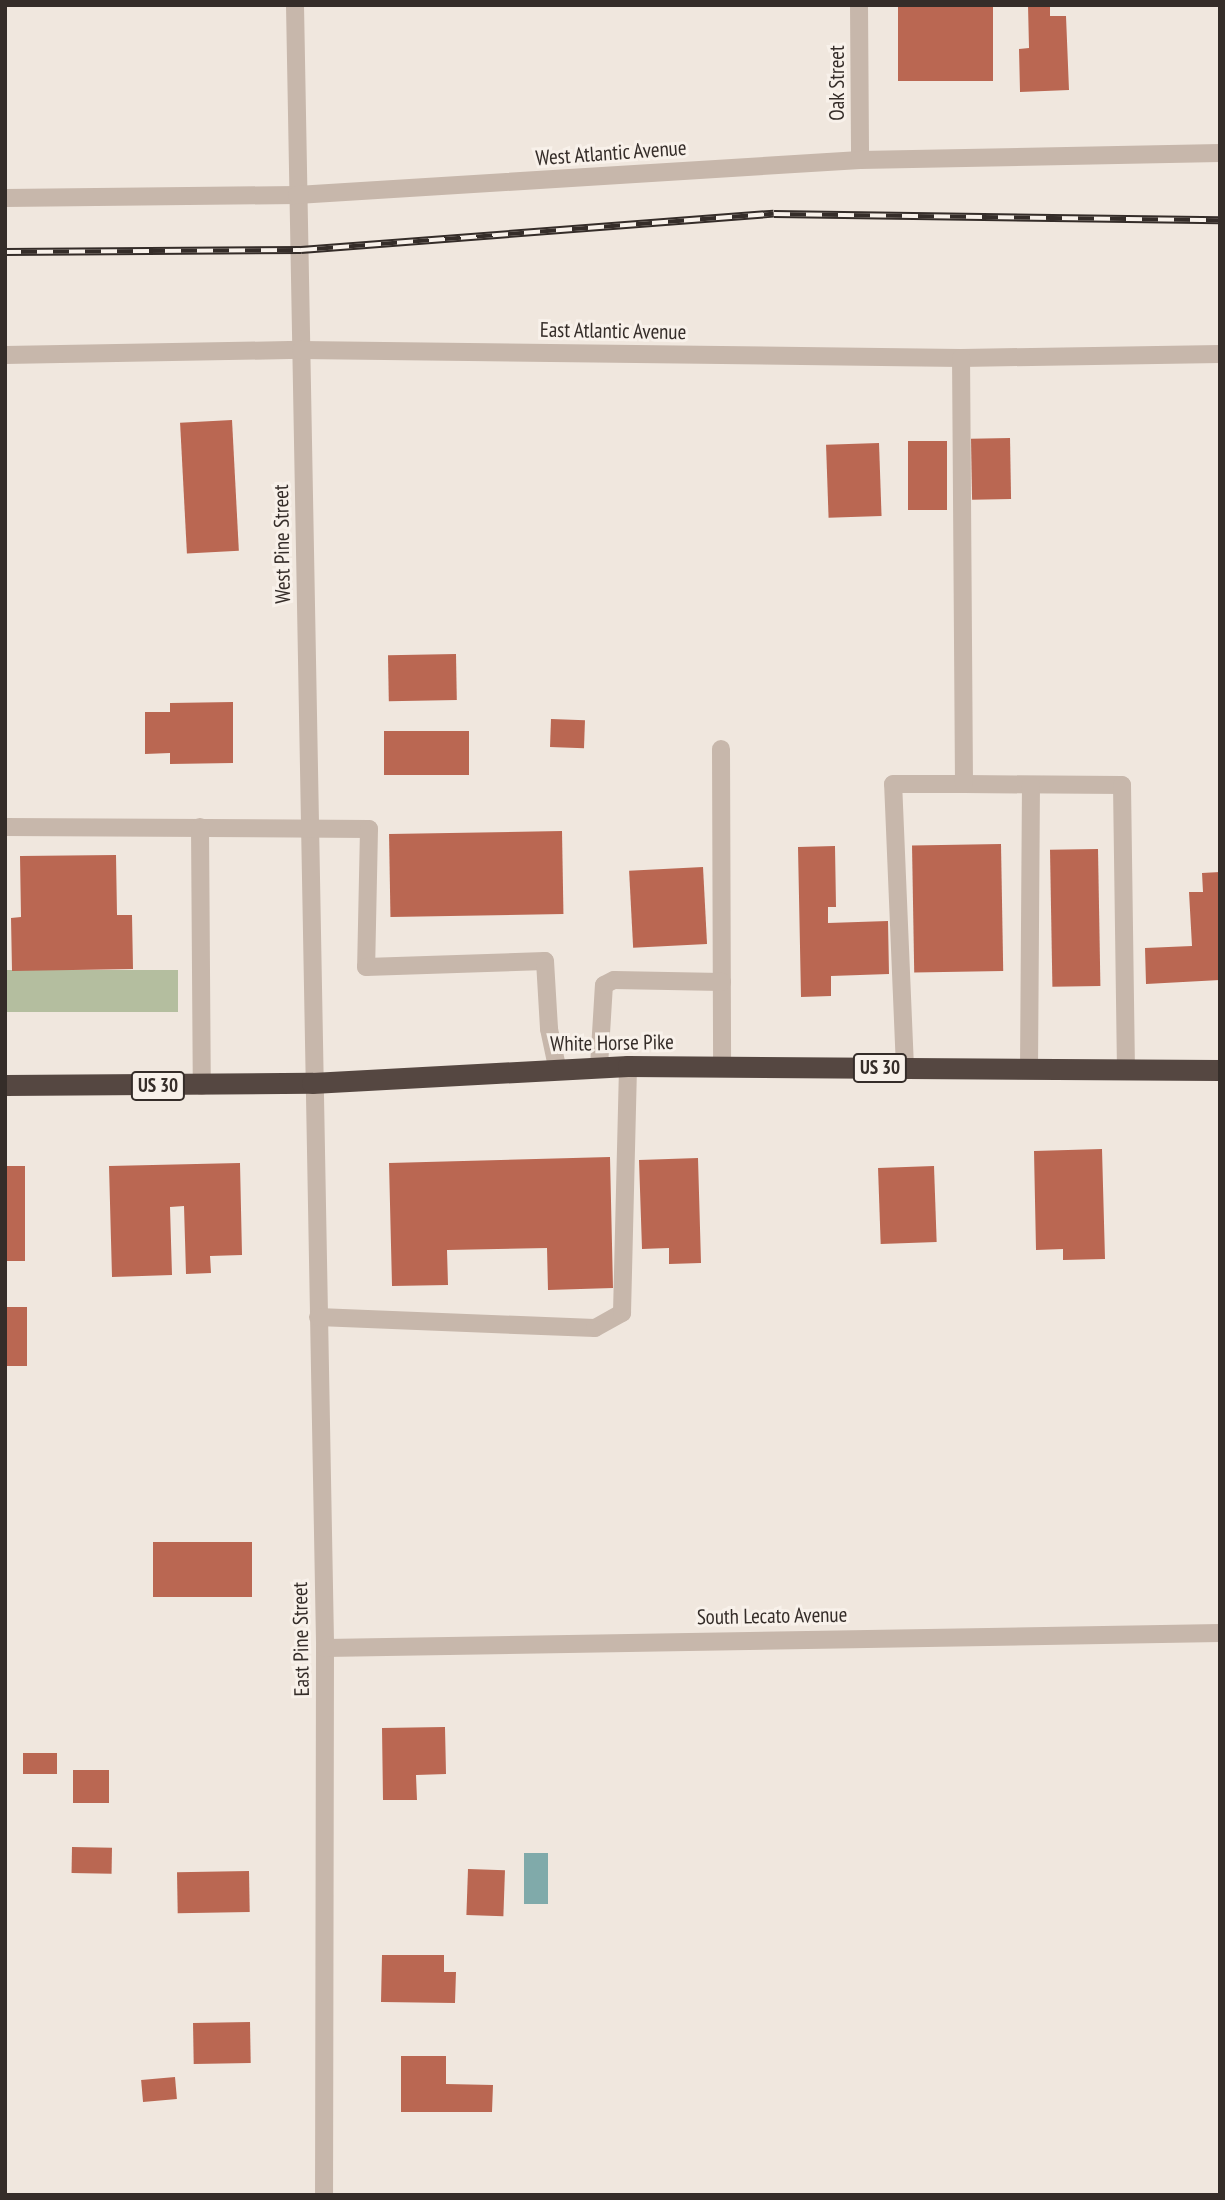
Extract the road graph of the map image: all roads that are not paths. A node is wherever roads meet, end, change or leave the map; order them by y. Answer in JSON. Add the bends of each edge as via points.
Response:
{"nodes":[{"id":1,"x":295,"y":5,"type":"edge"},
{"id":2,"x":859,"y":5,"type":"edge"},
{"id":3,"x":1220,"y":153,"type":"edge"},
{"id":4,"x":860,"y":160,"type":"junction"},
{"id":5,"x":297,"y":195,"type":"junction"},
{"id":6,"x":5,"y":198,"type":"edge"},
{"id":7,"x":301,"y":350,"type":"junction"},
{"id":8,"x":1220,"y":354,"type":"edge"},
{"id":9,"x":5,"y":355,"type":"edge"},
{"id":10,"x":961,"y":358,"type":"junction"},
{"id":11,"x":721,"y":749,"type":"dead end"},
{"id":12,"x":964,"y":784,"type":"junction"},
{"id":13,"x":1031,"y":785,"type":"junction"},
{"id":14,"x":5,"y":827,"type":"edge"},
{"id":15,"x":200,"y":827,"type":"junction"},
{"id":16,"x":309,"y":830,"type":"junction"},
{"id":17,"x":722,"y":982,"type":"junction"},
{"id":18,"x":599,"y":1066,"type":"junction"},
{"id":19,"x":628,"y":1066,"type":"junction"},
{"id":20,"x":722,"y":1066,"type":"junction"},
{"id":21,"x":557,"y":1067,"type":"junction"},
{"id":22,"x":905,"y":1068,"type":"junction"},
{"id":23,"x":1029,"y":1069,"type":"junction"},
{"id":24,"x":1126,"y":1070,"type":"junction"},
{"id":25,"x":1220,"y":1070,"type":"edge"},
{"id":26,"x":312,"y":1083,"type":"junction"},
{"id":27,"x":5,"y":1085,"type":"edge"},
{"id":28,"x":202,"y":1086,"type":"junction"},
{"id":29,"x":318,"y":1317,"type":"junction"},
{"id":30,"x":1220,"y":1633,"type":"edge"},
{"id":31,"x":325,"y":1648,"type":"junction"},
{"id":32,"x":324,"y":2195,"type":"edge"}],
"edges":[{"from":1,"to":5,"type":"street","name":"West Pine Street"},
{"from":2,"to":4,"type":"street","name":"Oak Street"},
{"from":3,"to":4,"type":"street","name":"West Atlantic Avenue"},
{"from":4,"to":5,"type":"street","name":"West Atlantic Avenue"},
{"from":5,"to":6,"type":"street","name":"West Atlantic Avenue"},
{"from":5,"to":7,"type":"street","name":"West Pine Street"},
{"from":7,"to":9,"type":"street","name":"East Atlantic Avenue"},
{"from":7,"to":10,"type":"street","name":"East Atlantic Avenue"},
{"from":7,"to":16,"type":"street","name":"West Pine Street"},
{"from":8,"to":10,"type":"street","name":"East Atlantic Avenue"},
{"from":10,"to":12,"type":"street"},
{"from":11,"to":17,"type":"street"},
{"from":12,"to":13,"type":"street"},
{"from":12,"to":22,"type":"street","via":[[893,784]]},
{"from":13,"to":23,"type":"street"},
{"from":13,"to":24,"type":"street","via":[[1122,785]]},
{"from":14,"to":15,"type":"street"},
{"from":15,"to":16,"type":"street"},
{"from":15,"to":28,"type":"street"},
{"from":16,"to":21,"type":"street","via":[[369,829],[366,967],[545,961],[549,1029]]},
{"from":16,"to":26,"type":"street","name":"West Pine Street"},
{"from":17,"to":18,"type":"street","via":[[614,980],[604,985]]},
{"from":17,"to":20,"type":"street"},
{"from":18,"to":19,"type":"highway","name":"White Horse Pike","number":"US 30"},
{"from":18,"to":21,"type":"highway","name":"White Horse Pike","number":"US 30"},
{"from":19,"to":20,"type":"highway","name":"White Horse Pike","number":"US 30"},
{"from":19,"to":29,"type":"street","via":[[622,1313],[595,1328]]},
{"from":20,"to":22,"type":"highway","name":"White Horse Pike","number":"US 30"},
{"from":21,"to":26,"type":"highway","name":"White Horse Pike","number":"US 30"},
{"from":22,"to":23,"type":"highway","name":"White Horse Pike","number":"US 30"},
{"from":23,"to":24,"type":"highway","name":"White Horse Pike","number":"US 30"},
{"from":24,"to":25,"type":"highway","name":"White Horse Pike","number":"US 30"},
{"from":26,"to":28,"type":"highway","name":"White Horse Pike","number":"US 30"},
{"from":26,"to":29,"type":"street","name":"East Pine Street"},
{"from":27,"to":28,"type":"highway","name":"White Horse Pike","number":"US 30"},
{"from":29,"to":31,"type":"street","name":"East Pine Street"},
{"from":30,"to":31,"type":"street","name":"South Lecato Avenue"},
{"from":31,"to":32,"type":"street","name":"East Pine Street"}]}
